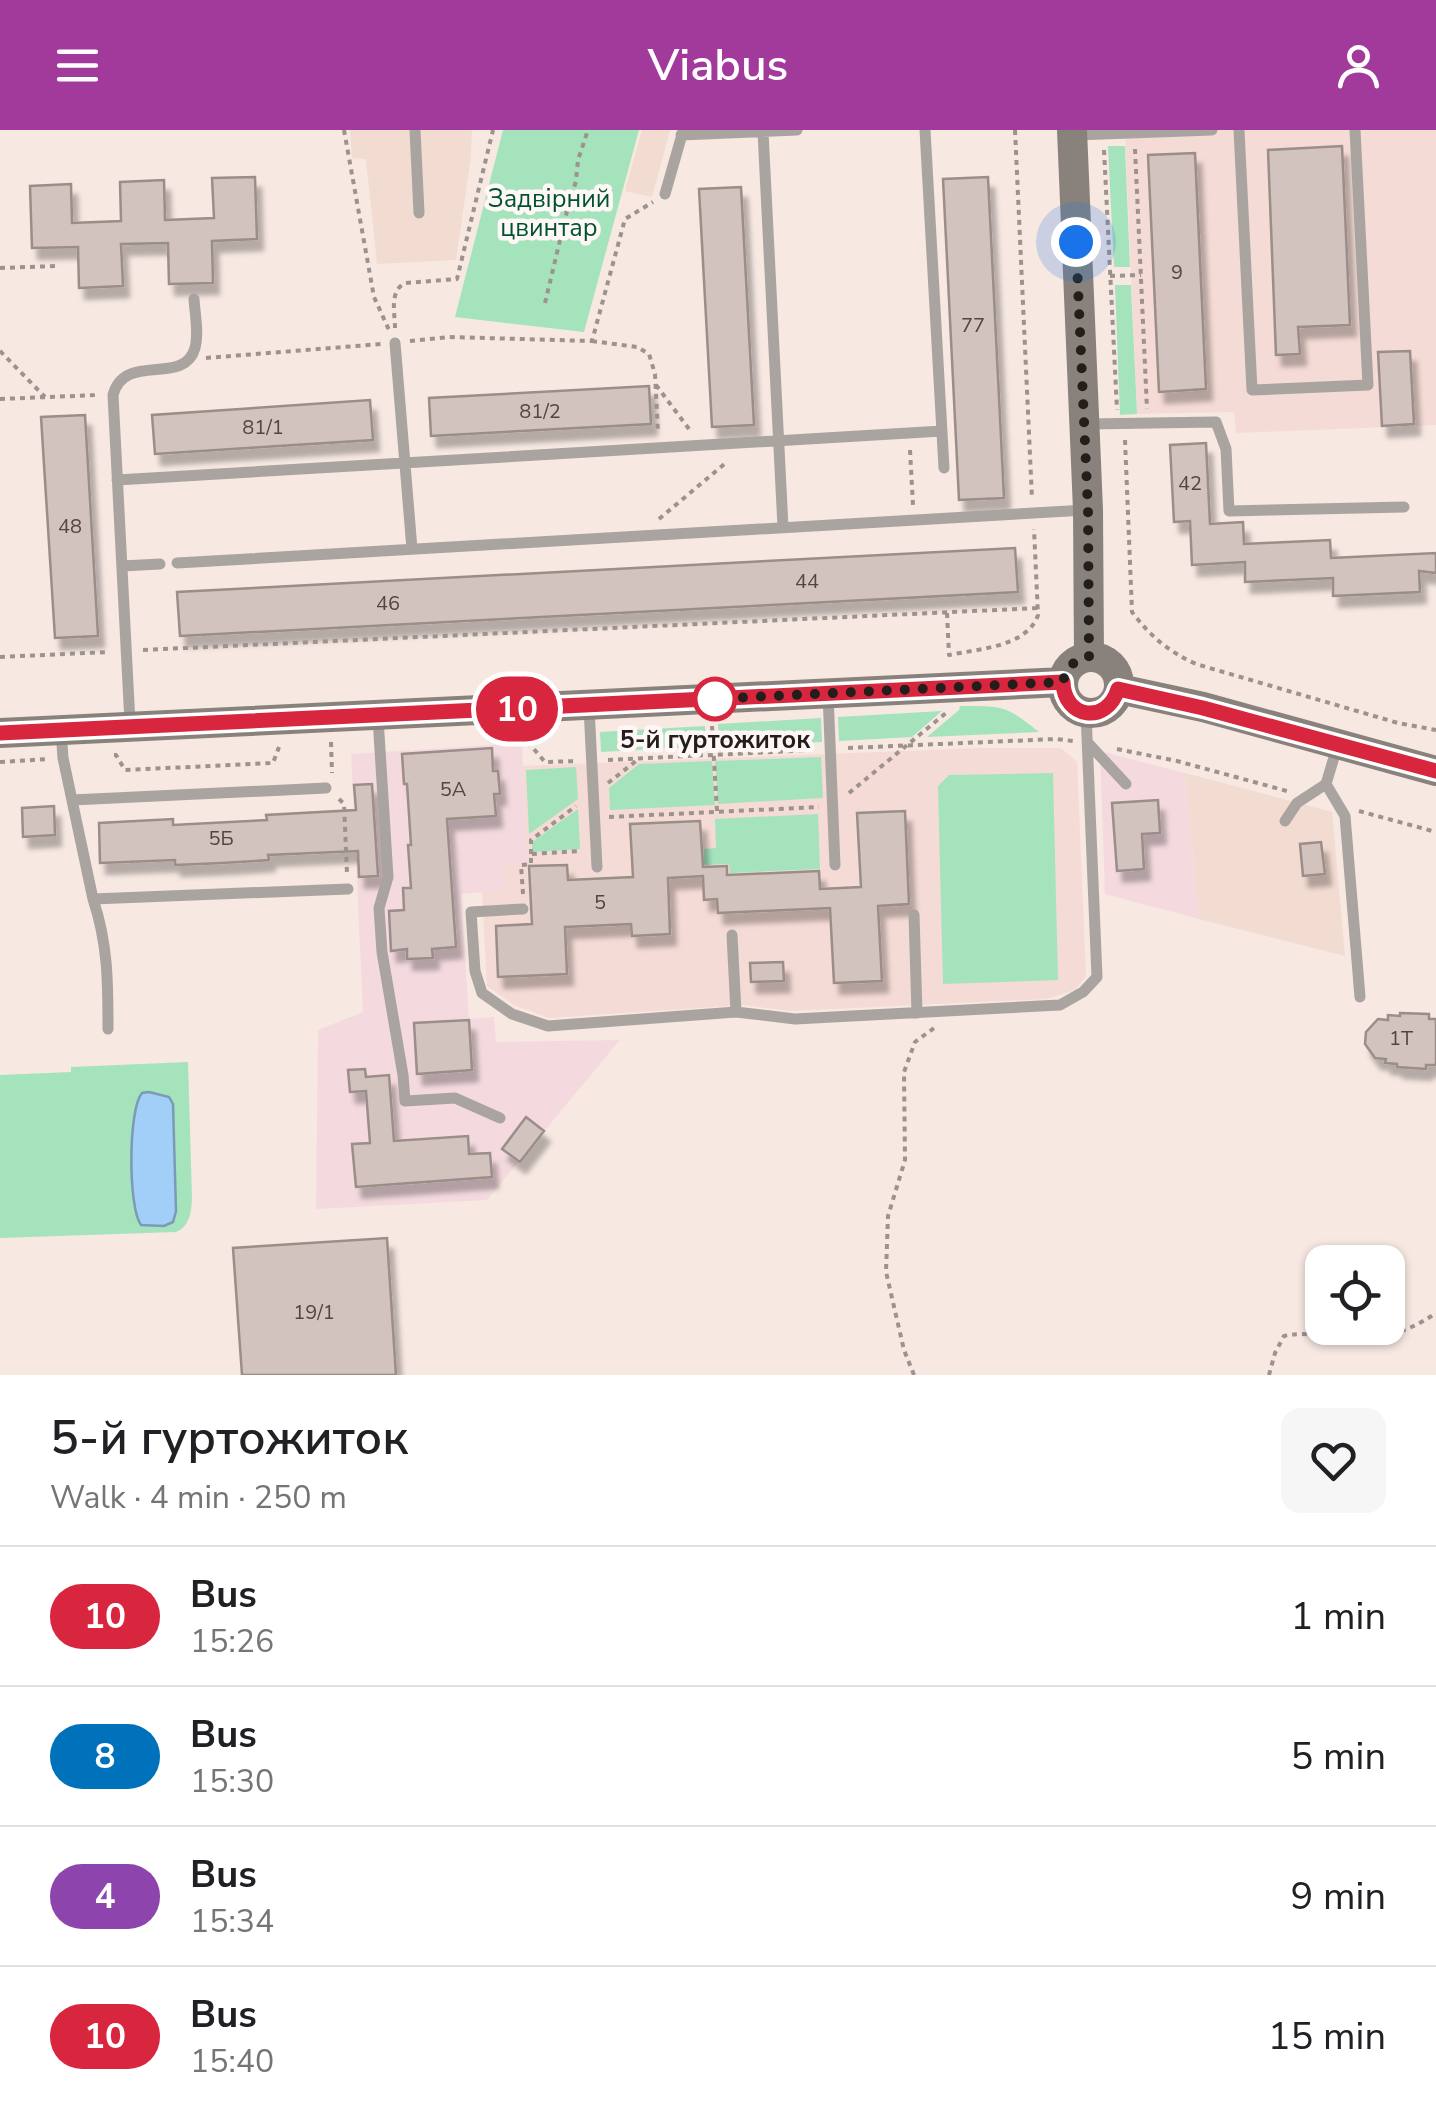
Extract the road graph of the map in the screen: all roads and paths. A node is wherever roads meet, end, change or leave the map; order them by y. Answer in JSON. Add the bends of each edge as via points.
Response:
{"nodes":[{"id":1,"x":344,"y":130,"type":"edge"},
{"id":2,"x":415,"y":130,"type":"edge"},
{"id":3,"x":493,"y":130,"type":"edge"},
{"id":4,"x":588,"y":130,"type":"edge"},
{"id":5,"x":798,"y":130,"type":"edge"},
{"id":6,"x":925,"y":130,"type":"edge"},
{"id":7,"x":1015,"y":130,"type":"edge"},
{"id":8,"x":1212,"y":130,"type":"edge"},
{"id":9,"x":1239,"y":130,"type":"edge"},
{"id":10,"x":1356,"y":130,"type":"edge"},
{"id":11,"x":763,"y":132,"type":"edge"},
{"id":12,"x":682,"y":133,"type":"edge"},
{"id":13,"x":1072,"y":133,"type":"edge"},
{"id":14,"x":1134,"y":133,"type":"junction"},
{"id":15,"x":1104,"y":134,"type":"junction"},
{"id":16,"x":666,"y":194,"type":"joint"},
{"id":17,"x":419,"y":213,"type":"dead end"},
{"id":18,"x":56,"y":266,"type":"dead end"},
{"id":19,"x":0,"y":268,"type":"edge"},
{"id":20,"x":1141,"y":275,"type":"junction"},
{"id":21,"x":1110,"y":276,"type":"junction"},
{"id":22,"x":194,"y":300,"type":"dead end"},
{"id":23,"x":545,"y":303,"type":"dead end"},
{"id":24,"x":592,"y":341,"type":"junction"},
{"id":25,"x":395,"y":343,"type":"junction"},
{"id":26,"x":0,"y":351,"type":"edge"},
{"id":27,"x":190,"y":360,"type":"junction"},
{"id":28,"x":656,"y":385,"type":"junction"},
{"id":29,"x":113,"y":395,"type":"junction"},
{"id":30,"x":45,"y":396,"type":"junction"},
{"id":31,"x":0,"y":400,"type":"edge"},
{"id":32,"x":1084,"y":424,"type":"junction"},
{"id":33,"x":1121,"y":424,"type":"junction"},
{"id":34,"x":1148,"y":424,"type":"junction"},
{"id":35,"x":942,"y":431,"type":"junction"},
{"id":36,"x":779,"y":441,"type":"junction"},
{"id":37,"x":749,"y":442,"type":"junction"},
{"id":38,"x":701,"y":446,"type":"junction"},
{"id":39,"x":910,"y":447,"type":"dead end"},
{"id":40,"x":658,"y":448,"type":"junction"},
{"id":41,"x":403,"y":463,"type":"junction"},
{"id":42,"x":944,"y":468,"type":"dead end"},
{"id":43,"x":117,"y":480,"type":"junction"},
{"id":44,"x":1404,"y":507,"type":"dead end"},
{"id":45,"x":1088,"y":510,"type":"junction"},
{"id":46,"x":1033,"y":513,"type":"junction"},
{"id":47,"x":914,"y":520,"type":"junction"},
{"id":48,"x":783,"y":528,"type":"junction"},
{"id":49,"x":639,"y":536,"type":"junction"},
{"id":50,"x":412,"y":549,"type":"junction"},
{"id":51,"x":176,"y":563,"type":"dead end"},
{"id":52,"x":160,"y":564,"type":"dead end"},
{"id":53,"x":122,"y":566,"type":"junction"},
{"id":54,"x":1038,"y":608,"type":"junction"},
{"id":55,"x":947,"y":613,"type":"junction"},
{"id":56,"x":126,"y":651,"type":"junction"},
{"id":57,"x":0,"y":657,"type":"edge"},
{"id":58,"x":1089,"y":657,"type":"junction"},
{"id":59,"x":1063,"y":682,"type":"junction"},
{"id":60,"x":1118,"y":689,"type":"junction"},
{"id":61,"x":828,"y":694,"type":"junction"},
{"id":62,"x":711,"y":699,"type":"junction"},
{"id":63,"x":589,"y":705,"type":"junction"},
{"id":64,"x":952,"y":708,"type":"dead end"},
{"id":65,"x":378,"y":716,"type":"junction"},
{"id":66,"x":130,"y":727,"type":"junction"},
{"id":67,"x":1086,"y":728,"type":"junction"},
{"id":68,"x":1436,"y":730,"type":"edge"},
{"id":69,"x":518,"y":732,"type":"dead end"},
{"id":70,"x":0,"y":733,"type":"edge"},
{"id":71,"x":331,"y":742,"type":"dead end"},
{"id":72,"x":62,"y":744,"type":"junction"},
{"id":73,"x":1338,"y":744,"type":"junction"},
{"id":74,"x":279,"y":745,"type":"dead end"},
{"id":75,"x":909,"y":745,"type":"junction"},
{"id":76,"x":830,"y":749,"type":"junction"},
{"id":77,"x":714,"y":755,"type":"junction"},
{"id":78,"x":592,"y":761,"type":"junction"},
{"id":79,"x":0,"y":762,"type":"edge"},
{"id":80,"x":1436,"y":771,"type":"edge"},
{"id":81,"x":1126,"y":784,"type":"dead end"},
{"id":82,"x":1326,"y":784,"type":"junction"},
{"id":83,"x":331,"y":790,"type":"junction"},
{"id":84,"x":1307,"y":797,"type":"junction"},
{"id":85,"x":72,"y":800,"type":"junction"},
{"id":86,"x":833,"y":806,"type":"junction"},
{"id":87,"x":1339,"y":806,"type":"junction"},
{"id":88,"x":717,"y":812,"type":"junction"},
{"id":89,"x":594,"y":818,"type":"junction"},
{"id":90,"x":1285,"y":822,"type":"dead end"},
{"id":91,"x":1436,"y":832,"type":"edge"},
{"id":92,"x":596,"y":850,"type":"junction"},
{"id":93,"x":836,"y":865,"type":"dead end"},
{"id":94,"x":597,"y":868,"type":"dead end"},
{"id":95,"x":348,"y":890,"type":"joint"},
{"id":96,"x":522,"y":890,"type":"dead end"},
{"id":97,"x":93,"y":899,"type":"junction"},
{"id":98,"x":523,"y":909,"type":"dead end"},
{"id":99,"x":914,"y":915,"type":"dead end"},
{"id":100,"x":732,"y":935,"type":"dead end"},
{"id":101,"x":1360,"y":997,"type":"dead end"},
{"id":102,"x":958,"y":1010,"type":"junction"},
{"id":103,"x":736,"y":1012,"type":"junction"},
{"id":104,"x":917,"y":1013,"type":"junction"},
{"id":105,"x":108,"y":1029,"type":"dead end"},
{"id":106,"x":500,"y":1118,"type":"dead end"},
{"id":107,"x":1436,"y":1313,"type":"edge"},
{"id":108,"x":914,"y":1375,"type":"edge"},
{"id":109,"x":1269,"y":1375,"type":"edge"}],
"edges":[{"from":1,"to":25,"type":"path","via":[[374,297]]},
{"from":2,"to":17,"type":"lane"},
{"from":3,"to":25,"type":"path","via":[[457,279],[398,286]]},
{"from":4,"to":23,"type":"path"},
{"from":5,"to":11,"type":"lane"},
{"from":6,"to":35,"type":"lane"},
{"from":7,"to":46,"type":"path"},
{"from":8,"to":14,"type":"lane"},
{"from":9,"to":10,"type":"lane","via":[[1252,390],[1368,385]]},
{"from":11,"to":12,"type":"lane"},
{"from":11,"to":36,"type":"lane"},
{"from":12,"to":16,"type":"lane"},
{"from":13,"to":15,"type":"lane"},
{"from":13,"to":32,"type":"street"},
{"from":14,"to":15,"type":"lane"},
{"from":14,"to":20,"type":"path"},
{"from":15,"to":21,"type":"path"},
{"from":16,"to":24,"type":"path","via":[[625,219]]},
{"from":18,"to":19,"type":"path"},
{"from":20,"to":21,"type":"path"},
{"from":20,"to":34,"type":"path"},
{"from":21,"to":33,"type":"path"},
{"from":22,"to":27,"type":"lane"},
{"from":24,"to":25,"type":"path","via":[[450,337]]},
{"from":24,"to":28,"type":"path","via":[[644,350]]},
{"from":25,"to":27,"type":"path"},
{"from":25,"to":41,"type":"lane"},
{"from":26,"to":30,"type":"path"},
{"from":27,"to":29,"type":"lane","via":[[124,376]]},
{"from":28,"to":38,"type":"path"},
{"from":28,"to":40,"type":"path"},
{"from":29,"to":30,"type":"path"},
{"from":29,"to":43,"type":"lane"},
{"from":30,"to":31,"type":"path"},
{"from":32,"to":33,"type":"lane"},
{"from":32,"to":45,"type":"street"},
{"from":33,"to":34,"type":"lane"},
{"from":33,"to":68,"type":"path","via":[[1132,612],[1146,630],[1196,664]]},
{"from":34,"to":44,"type":"lane","via":[[1216,422],[1226,449],[1229,511]]},
{"from":35,"to":36,"type":"lane"},
{"from":35,"to":42,"type":"lane"},
{"from":36,"to":37,"type":"lane"},
{"from":36,"to":48,"type":"lane"},
{"from":37,"to":38,"type":"lane"},
{"from":37,"to":49,"type":"path"},
{"from":38,"to":40,"type":"lane"},
{"from":39,"to":47,"type":"path"},
{"from":40,"to":41,"type":"lane"},
{"from":41,"to":43,"type":"lane"},
{"from":41,"to":50,"type":"lane"},
{"from":43,"to":53,"type":"lane"},
{"from":45,"to":46,"type":"lane"},
{"from":45,"to":58,"type":"street"},
{"from":46,"to":47,"type":"lane"},
{"from":46,"to":54,"type":"path"},
{"from":47,"to":48,"type":"lane"},
{"from":48,"to":49,"type":"lane"},
{"from":49,"to":50,"type":"lane"},
{"from":50,"to":51,"type":"lane"},
{"from":52,"to":53,"type":"lane"},
{"from":53,"to":56,"type":"lane"},
{"from":54,"to":55,"type":"path"},
{"from":54,"to":55,"type":"path","via":[[1026,634],[949,655]]},
{"from":55,"to":56,"type":"path"},
{"from":56,"to":57,"type":"path"},
{"from":56,"to":66,"type":"lane"},
{"from":58,"to":59,"type":"street","via":[[1070,666]]},
{"from":58,"to":60,"type":"street","via":[[1110,664]]},
{"from":59,"to":61,"type":"street"},
{"from":59,"to":67,"type":"street","via":[[1064,696]]},
{"from":60,"to":67,"type":"street","via":[[1113,703]]},
{"from":60,"to":73,"type":"street"},
{"from":61,"to":62,"type":"street"},
{"from":61,"to":76,"type":"lane"},
{"from":62,"to":63,"type":"street"},
{"from":62,"to":77,"type":"path"},
{"from":63,"to":65,"type":"street"},
{"from":63,"to":78,"type":"lane"},
{"from":64,"to":75,"type":"path"},
{"from":65,"to":66,"type":"street"},
{"from":65,"to":106,"type":"lane","via":[[388,877],[380,938],[405,1101],[455,1098]]},
{"from":66,"to":72,"type":"street"},
{"from":67,"to":75,"type":"path","via":[[1056,740]]},
{"from":67,"to":81,"type":"lane"},
{"from":67,"to":84,"type":"path","via":[[1177,762]]},
{"from":67,"to":102,"type":"lane","via":[[1096,977],[1060,1005]]},
{"from":69,"to":78,"type":"path","via":[[545,762]]},
{"from":70,"to":72,"type":"street"},
{"from":71,"to":83,"type":"path"},
{"from":72,"to":74,"type":"path","via":[[116,755],[125,770],[273,763]]},
{"from":72,"to":79,"type":"path"},
{"from":72,"to":85,"type":"lane"},
{"from":73,"to":80,"type":"street"},
{"from":73,"to":82,"type":"lane"},
{"from":75,"to":76,"type":"path"},
{"from":75,"to":86,"type":"path"},
{"from":76,"to":77,"type":"path"},
{"from":76,"to":86,"type":"lane"},
{"from":77,"to":78,"type":"path"},
{"from":77,"to":88,"type":"path"},
{"from":78,"to":89,"type":"lane"},
{"from":82,"to":84,"type":"lane"},
{"from":82,"to":87,"type":"lane"},
{"from":83,"to":85,"type":"lane"},
{"from":83,"to":95,"type":"path","via":[[344,804]]},
{"from":84,"to":90,"type":"lane"},
{"from":85,"to":97,"type":"lane"},
{"from":86,"to":88,"type":"path"},
{"from":86,"to":93,"type":"lane"},
{"from":87,"to":91,"type":"path"},
{"from":87,"to":101,"type":"lane"},
{"from":88,"to":89,"type":"path"},
{"from":89,"to":92,"type":"lane"},
{"from":92,"to":94,"type":"lane"},
{"from":92,"to":96,"type":"path","via":[[531,854],[531,864],[522,865]]},
{"from":95,"to":97,"type":"lane"},
{"from":97,"to":105,"type":"lane","via":[[107,951]]},
{"from":98,"to":103,"type":"lane","via":[[471,912],[482,993],[512,1014],[548,1026]]},
{"from":99,"to":104,"type":"lane"},
{"from":100,"to":103,"type":"lane"},
{"from":102,"to":104,"type":"lane"},
{"from":102,"to":108,"type":"path","via":[[915,1042],[904,1072],[905,1160],[888,1216],[886,1272]]},
{"from":103,"to":104,"type":"lane","via":[[794,1019]]},
{"from":107,"to":109,"type":"path","via":[[1384,1338],[1284,1336]]}]}
